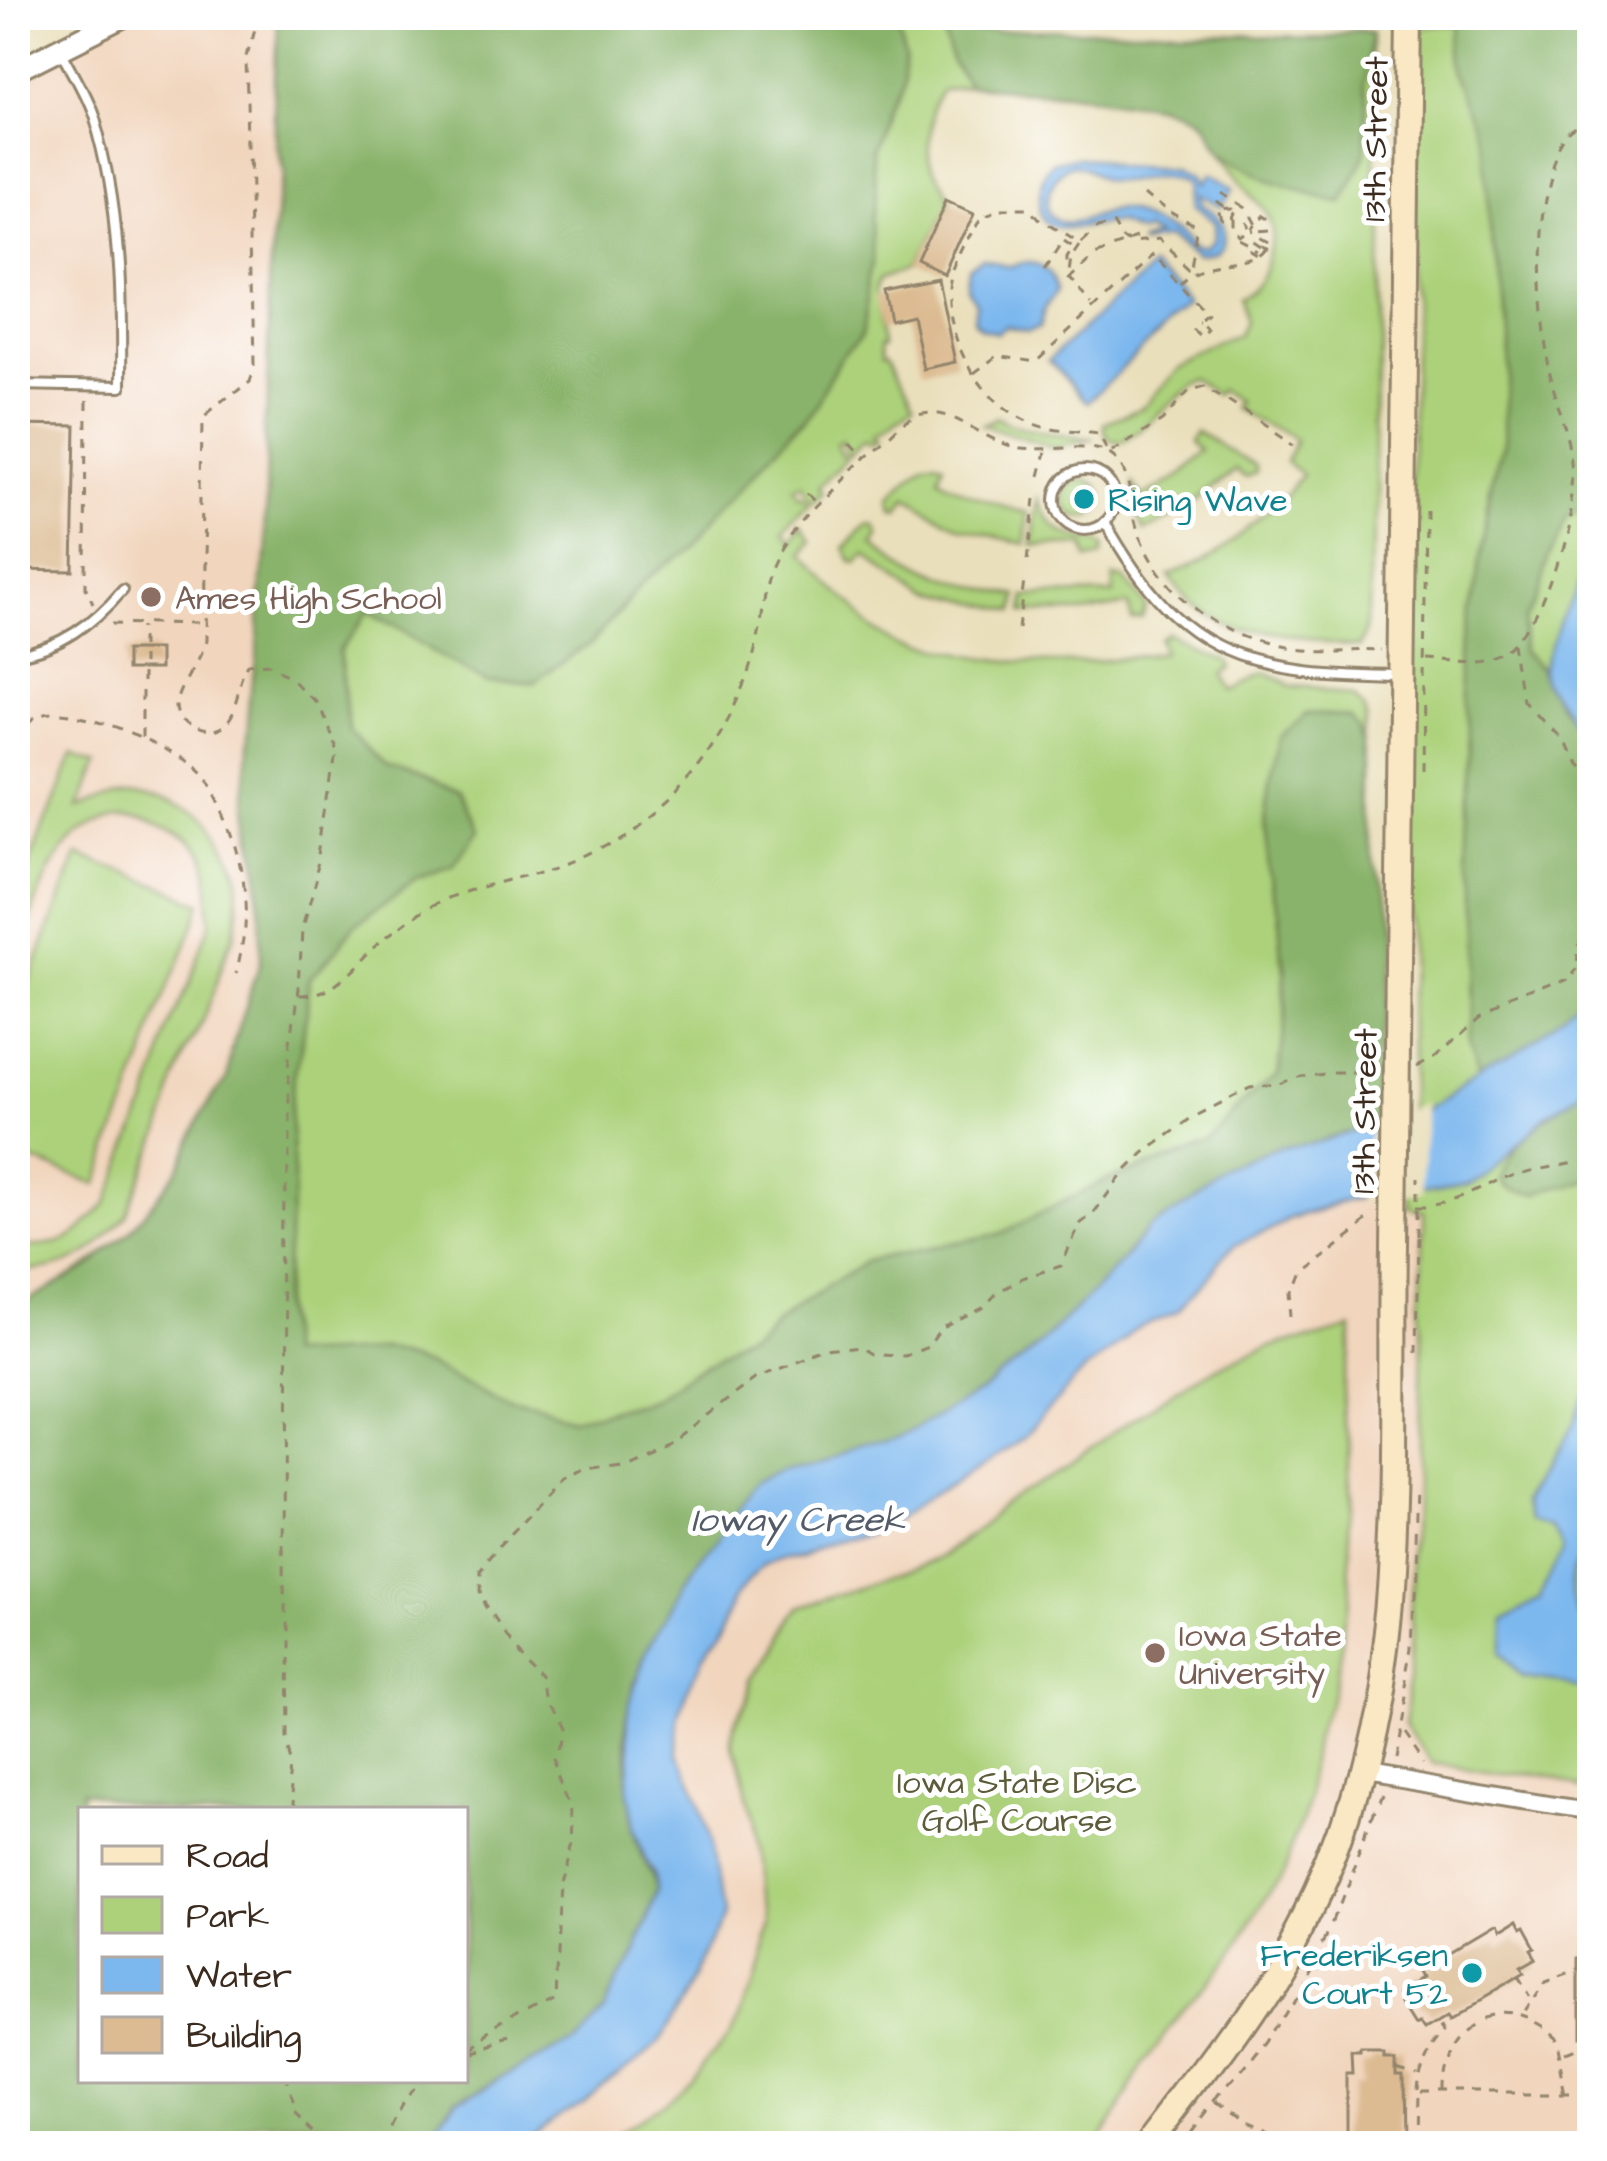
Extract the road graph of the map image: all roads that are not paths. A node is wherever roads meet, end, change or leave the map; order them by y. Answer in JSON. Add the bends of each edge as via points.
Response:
{"nodes":[{"id":1,"x":126,"y":15,"type":"edge"},
{"id":2,"x":1409,"y":15,"type":"edge"},
{"id":3,"x":61,"y":48,"type":"junction"},
{"id":4,"x":15,"y":71,"type":"edge"},
{"id":5,"x":15,"y":385,"type":"edge"},
{"id":6,"x":1105,"y":522,"type":"junction"},
{"id":7,"x":123,"y":589,"type":"dead end"},
{"id":8,"x":15,"y":656,"type":"edge"},
{"id":9,"x":1400,"y":673,"type":"junction"},
{"id":10,"x":1361,"y":1774,"type":"junction"},
{"id":11,"x":1592,"y":1812,"type":"edge"},
{"id":12,"x":1151,"y":2146,"type":"edge"}],
"edges":[{"from":1,"to":3,"type":"street"},
{"from":2,"to":9,"type":"main road","name":"13th Street"},
{"from":3,"to":4,"type":"street"},
{"from":3,"to":5,"type":"lane","via":[[94,115],[115,220],[121,388]]},
{"from":6,"to":6,"type":"lane","via":[[1115,498],[1109,482],[1093,471],[1065,477],[1055,495],[1063,520],[1089,530]]},
{"from":6,"to":9,"type":"lane","via":[[1148,590],[1210,643],[1280,668]]},
{"from":7,"to":8,"type":"lane","via":[[70,637]]},
{"from":9,"to":10,"type":"main road","name":"13th Street","bridge":true,"via":[[1388,1600]]},
{"from":10,"to":11,"type":"street"},
{"from":10,"to":12,"type":"main road","name":"13th Street","via":[[1316,1898],[1280,1964]]}]}
